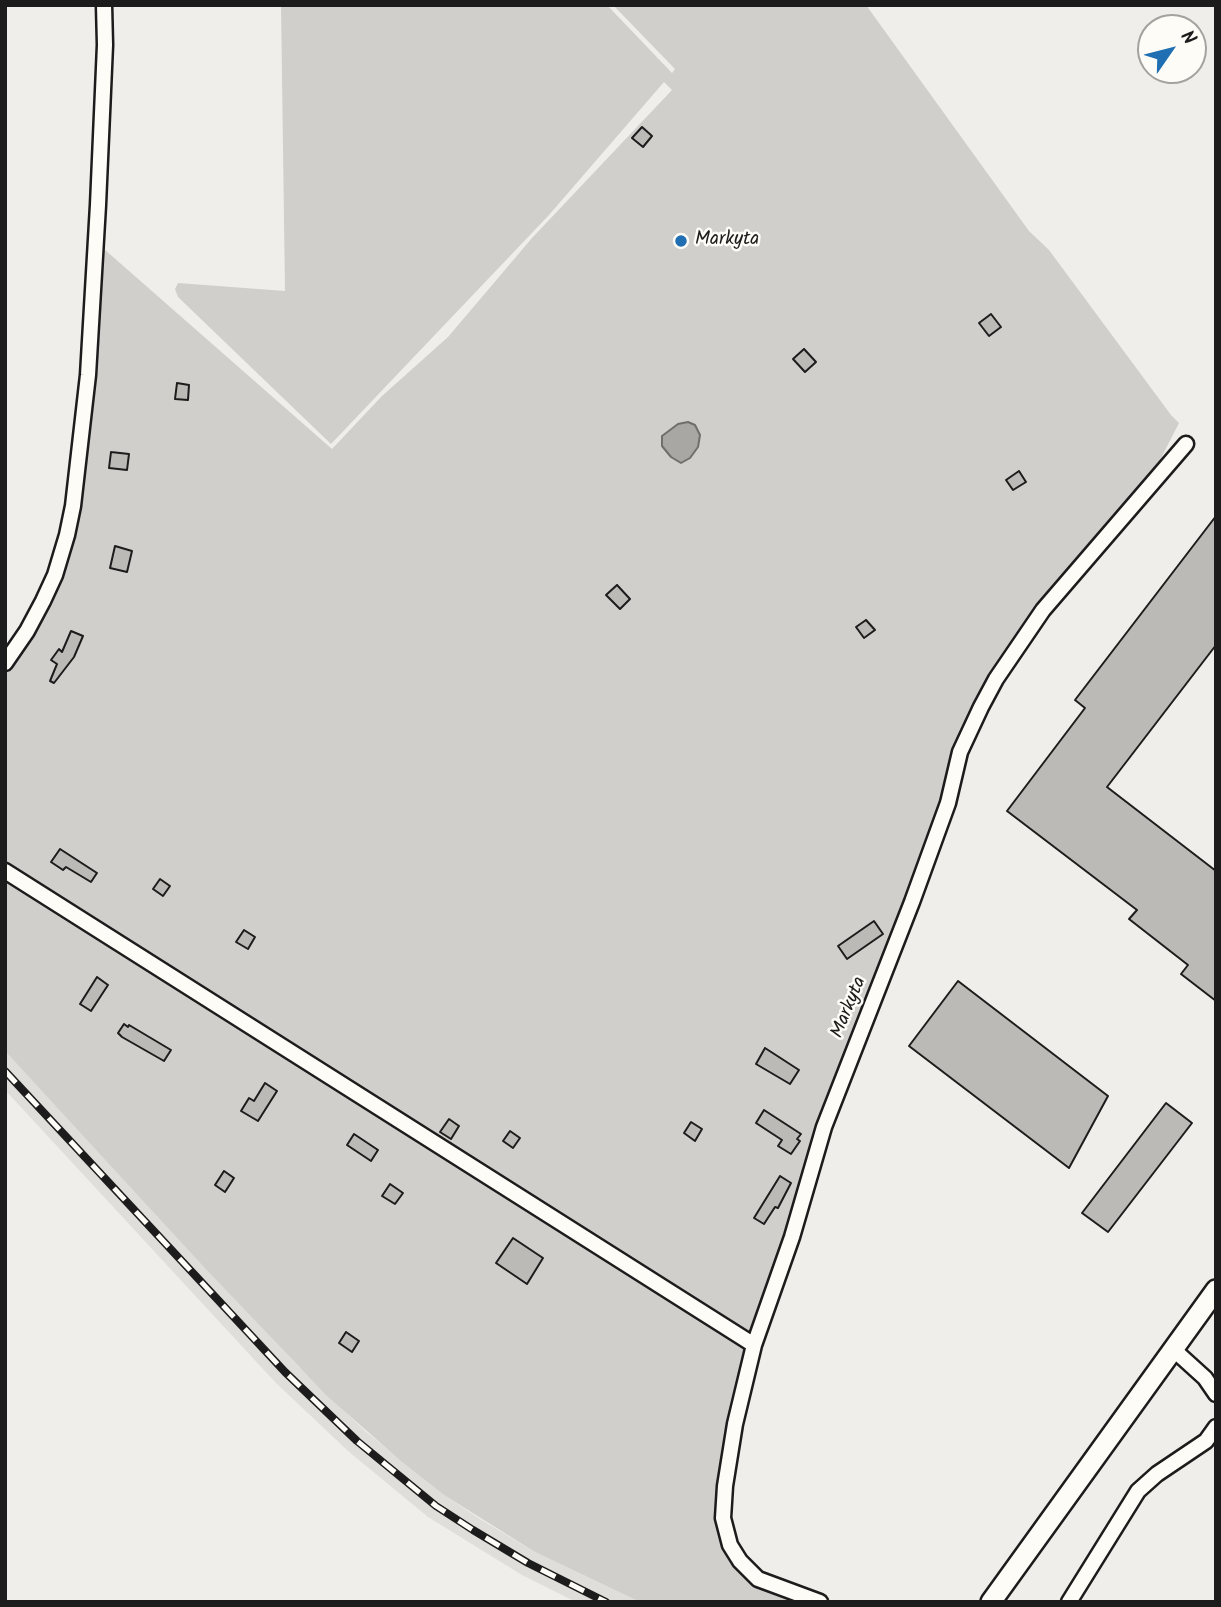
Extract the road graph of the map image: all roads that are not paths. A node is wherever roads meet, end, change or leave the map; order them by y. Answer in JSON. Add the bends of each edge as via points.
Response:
{"nodes":[{"id":1,"x":104,"y":5,"type":"edge"},
{"id":2,"x":1186,"y":444,"type":"dead end"},
{"id":3,"x":5,"y":663,"type":"edge"},
{"id":4,"x":5,"y":871,"type":"edge"},
{"id":5,"x":1216,"y":1290,"type":"edge"},
{"id":6,"x":754,"y":1345,"type":"junction"},
{"id":7,"x":1173,"y":1349,"type":"junction"},
{"id":8,"x":1216,"y":1394,"type":"edge"},
{"id":9,"x":1216,"y":1427,"type":"edge"},
{"id":10,"x":820,"y":1602,"type":"edge"},
{"id":11,"x":991,"y":1602,"type":"edge"},
{"id":12,"x":1069,"y":1602,"type":"edge"}],
"edges":[{"from":1,"to":3,"type":"street","via":[[99,205],[88,375],[72,506],[67,535],[43,601]]},
{"from":2,"to":6,"type":"street","name":"Markyta","via":[[1043,610],[981,707],[960,752],[948,803],[903,928],[824,1127],[789,1249]]},
{"from":4,"to":6,"type":"street"},
{"from":5,"to":7,"type":"main road"},
{"from":6,"to":10,"type":"street","name":"Markyta","via":[[735,1424],[723,1518],[730,1545],[758,1579]]},
{"from":7,"to":8,"type":"street"},
{"from":7,"to":11,"type":"main road"},
{"from":9,"to":12,"type":"street","via":[[1206,1441],[1138,1491]]}]}
